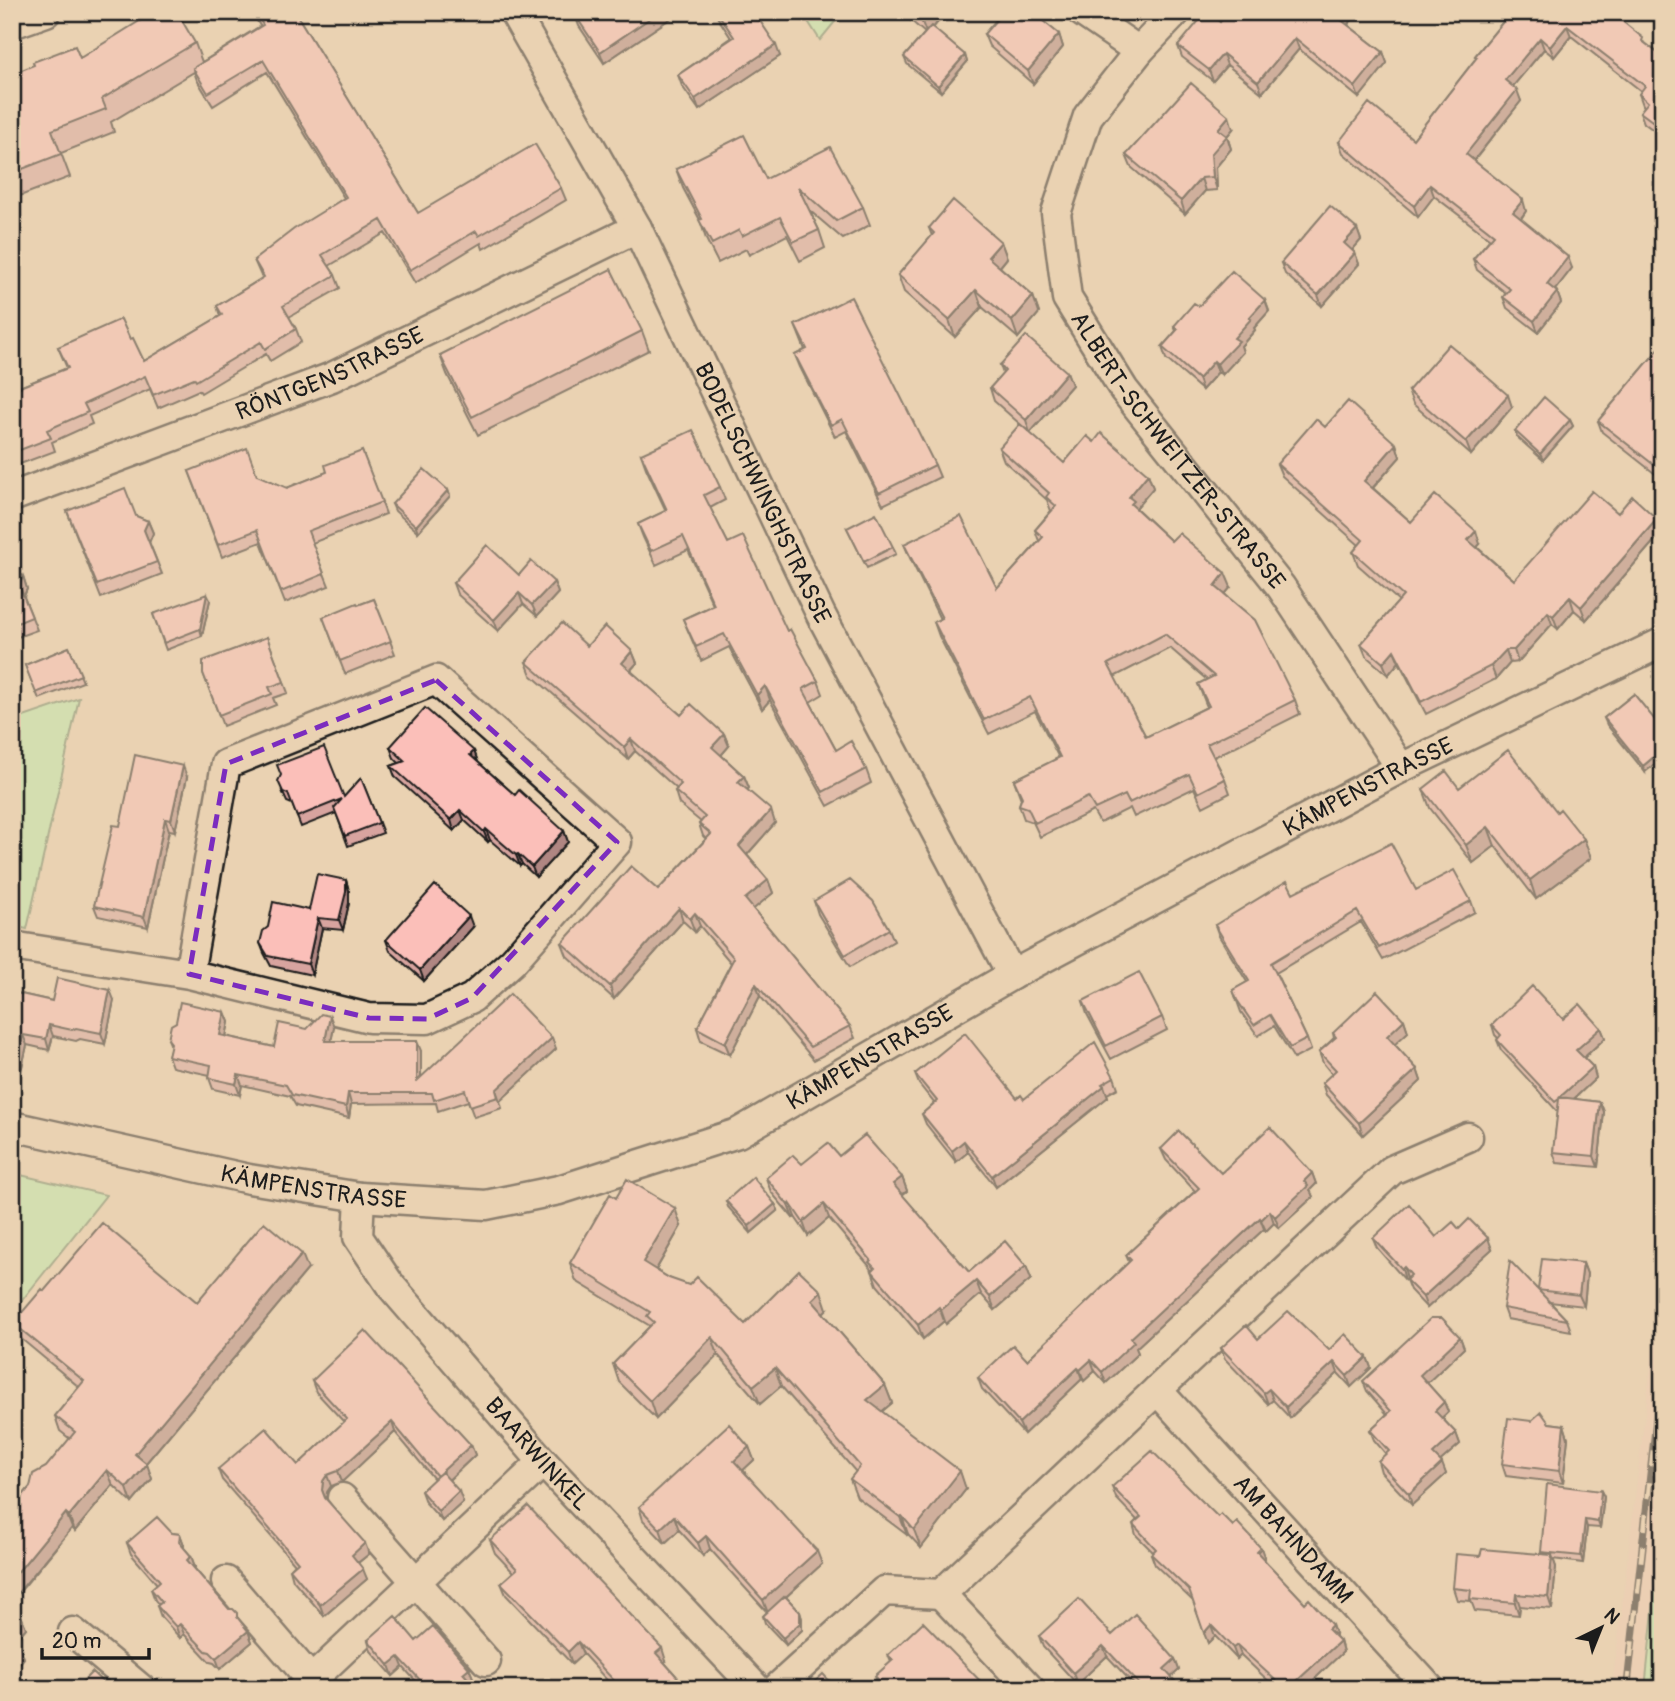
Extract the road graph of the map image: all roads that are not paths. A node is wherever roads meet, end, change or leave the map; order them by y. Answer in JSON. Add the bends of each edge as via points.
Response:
{"nodes":[{"id":1,"x":46,"y":12,"type":"edge"},
{"id":2,"x":1082,"y":12,"type":"edge"},
{"id":3,"x":1176,"y":12,"type":"edge"},
{"id":4,"x":525,"y":16,"type":"edge"},
{"id":5,"x":12,"y":24,"type":"edge"},
{"id":6,"x":1139,"y":51,"type":"junction"},
{"id":7,"x":638,"y":228,"type":"junction"},
{"id":8,"x":12,"y":497,"type":"edge"},
{"id":9,"x":1663,"y":642,"type":"edge"},
{"id":10,"x":1401,"y":768,"type":"junction"},
{"id":11,"x":12,"y":946,"type":"edge"},
{"id":12,"x":189,"y":974,"type":"junction"},
{"id":13,"x":1012,"y":975,"type":"junction"},
{"id":14,"x":12,"y":1126,"type":"edge"},
{"id":15,"x":1468,"y":1137,"type":"dead end"},
{"id":16,"x":360,"y":1197,"type":"junction"},
{"id":17,"x":1157,"y":1390,"type":"junction"},
{"id":18,"x":543,"y":1462,"type":"junction"},
{"id":19,"x":342,"y":1498,"type":"dead end"},
{"id":20,"x":226,"y":1581,"type":"dead end"},
{"id":21,"x":415,"y":1582,"type":"junction"},
{"id":22,"x":941,"y":1594,"type":"junction"},
{"id":23,"x":73,"y":1632,"type":"dead end"},
{"id":24,"x":486,"y":1661,"type":"dead end"},
{"id":25,"x":311,"y":1686,"type":"edge"},
{"id":26,"x":141,"y":1689,"type":"edge"},
{"id":27,"x":757,"y":1689,"type":"edge"},
{"id":28,"x":776,"y":1689,"type":"edge"},
{"id":29,"x":1030,"y":1689,"type":"edge"},
{"id":30,"x":1430,"y":1689,"type":"edge"}],
"edges":[{"from":1,"to":5,"type":"street"},
{"from":2,"to":6,"type":"street"},
{"from":3,"to":6,"type":"street","name":"ALBERT-SCHWEITZER-STRASSE"},
{"from":4,"to":7,"type":"street","name":"BODELSCHWINGHSTRASSE"},
{"from":6,"to":10,"type":"street","name":"ALBERT-SCHWEITZER-STRASSE","via":[[1088,116],[1056,213],[1067,298],[1124,390],[1281,587]]},
{"from":7,"to":8,"type":"street","name":"RÖNTGENSTRASSE","via":[[332,377]]},
{"from":7,"to":13,"type":"street","name":"BODELSCHWINGHSTRASSE","via":[[821,615]]},
{"from":9,"to":10,"type":"street","name":"KÄMPENSTRASSE"},
{"from":10,"to":13,"type":"street","name":"KÄMPENSTRASSE"},
{"from":11,"to":12,"type":"street"},
{"from":12,"to":12,"type":"street","via":[[369,1018],[427,1020],[472,999],[513,961],[617,842],[436,680],[226,764]]},
{"from":13,"to":16,"type":"street","name":"KÄMPENSTRASSE","via":[[737,1133],[671,1156],[559,1190],[486,1205]]},
{"from":14,"to":16,"type":"street","name":"KÄMPENSTRASSE","via":[[249,1179]]},
{"from":15,"to":17,"type":"street","via":[[1392,1170]]},
{"from":16,"to":18,"type":"street","name":"BAARWINKEL","via":[[358,1237],[391,1286]]},
{"from":17,"to":22,"type":"street"},
{"from":17,"to":30,"type":"street","name":"AM BAHNDAMM"},
{"from":18,"to":21,"type":"street"},
{"from":18,"to":27,"type":"street","name":"BAARWINKEL"},
{"from":19,"to":21,"type":"street"},
{"from":20,"to":25,"type":"street"},
{"from":21,"to":24,"type":"street"},
{"from":21,"to":25,"type":"street"},
{"from":22,"to":28,"type":"street","via":[[884,1591]]},
{"from":22,"to":29,"type":"street"},
{"from":23,"to":26,"type":"street"}]}
